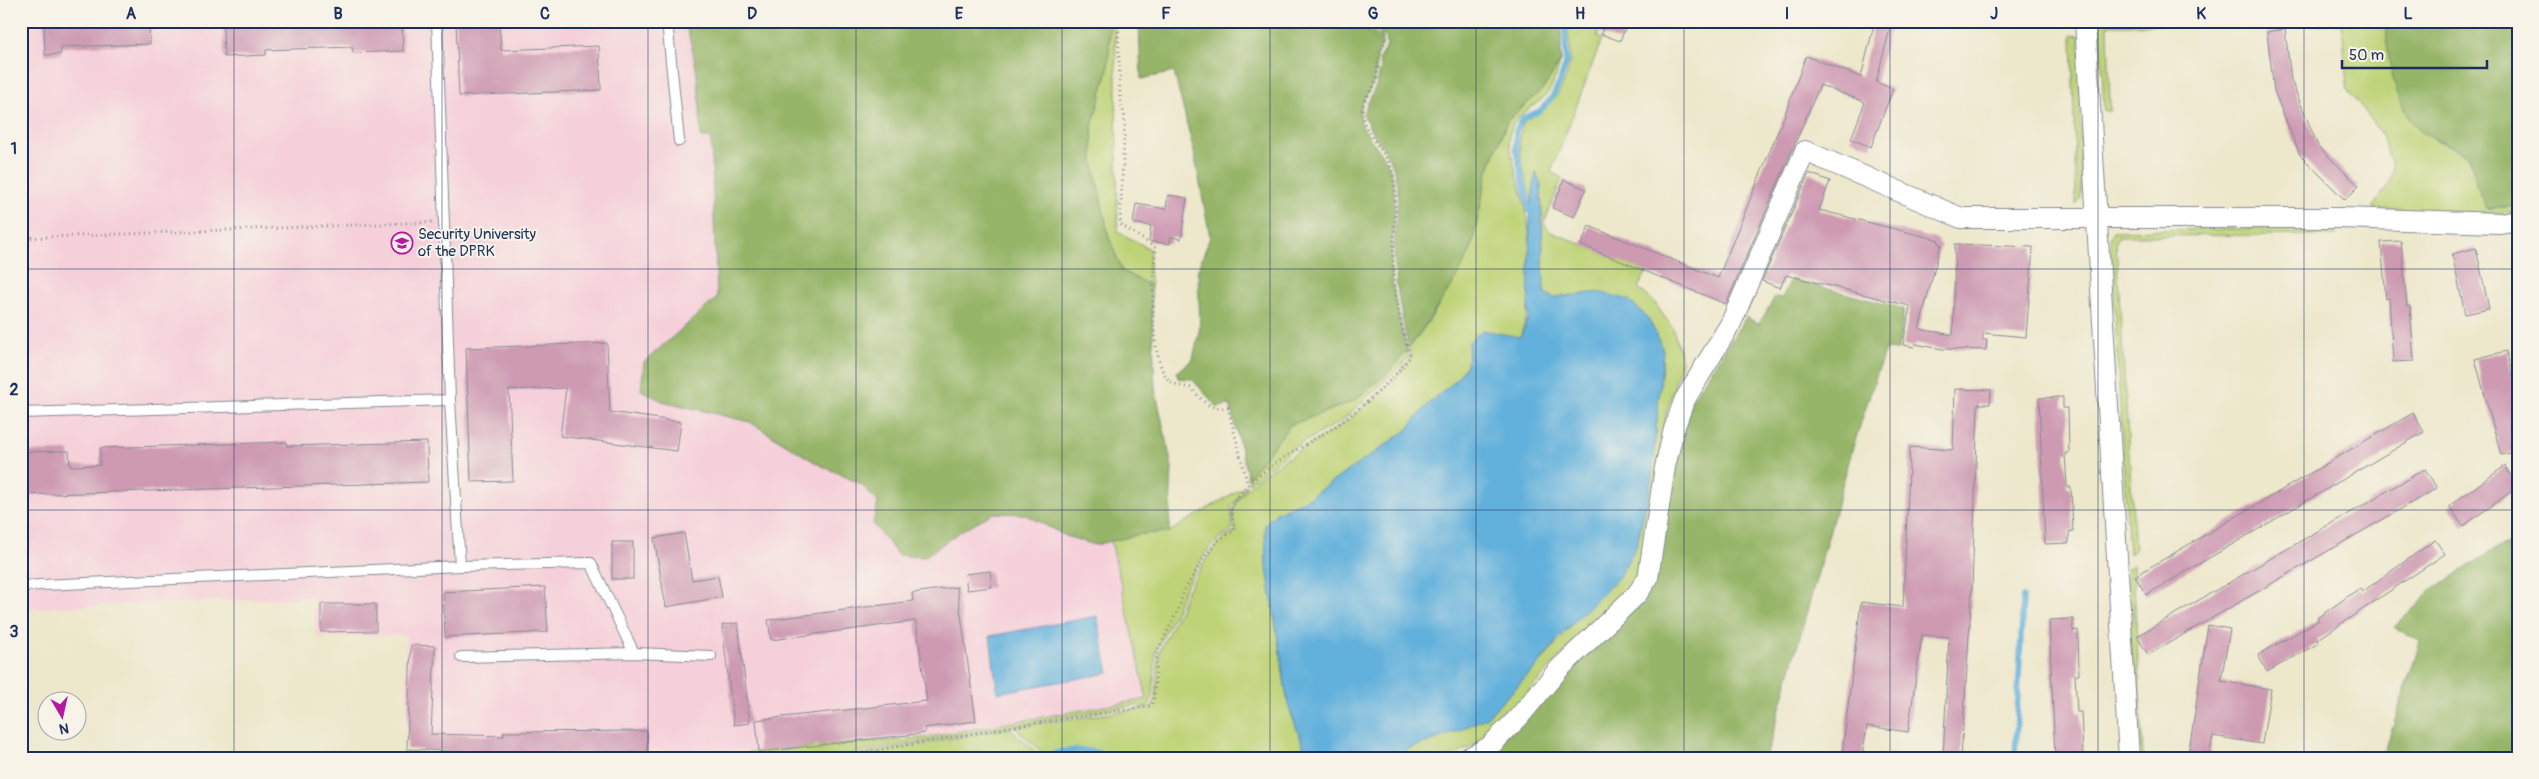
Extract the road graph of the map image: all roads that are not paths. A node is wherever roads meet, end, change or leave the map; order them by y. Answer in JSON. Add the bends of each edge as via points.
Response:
{"nodes":[{"id":1,"x":437,"y":21,"type":"edge"},
{"id":2,"x":667,"y":21,"type":"edge"},
{"id":3,"x":2084,"y":21,"type":"edge"},
{"id":4,"x":679,"y":142,"type":"dead end"},
{"id":5,"x":2096,"y":217,"type":"junction"},
{"id":6,"x":2518,"y":220,"type":"edge"},
{"id":7,"x":450,"y":400,"type":"junction"},
{"id":8,"x":21,"y":413,"type":"edge"},
{"id":9,"x":460,"y":566,"type":"junction"},
{"id":10,"x":21,"y":586,"type":"edge"},
{"id":11,"x":634,"y":653,"type":"junction"},
{"id":12,"x":711,"y":656,"type":"dead end"},
{"id":13,"x":461,"y":657,"type":"dead end"},
{"id":14,"x":1468,"y":758,"type":"edge"},
{"id":15,"x":2129,"y":758,"type":"edge"}],
"edges":[{"from":1,"to":7,"type":"lane"},
{"from":2,"to":4,"type":"lane"},
{"from":3,"to":5,"type":"street"},
{"from":5,"to":6,"type":"street","via":[[2341,218],[2500,223]]},
{"from":5,"to":14,"type":"street","via":[[1961,218],[1805,151],[1731,323],[1684,401],[1666,466],[1648,578],[1637,594],[1559,669],[1489,747]]},
{"from":5,"to":15,"type":"street"},
{"from":7,"to":8,"type":"lane"},
{"from":7,"to":9,"type":"lane"},
{"from":9,"to":10,"type":"lane"},
{"from":9,"to":11,"type":"lane","via":[[591,563]]},
{"from":11,"to":12,"type":"lane"},
{"from":11,"to":13,"type":"lane"}]}
